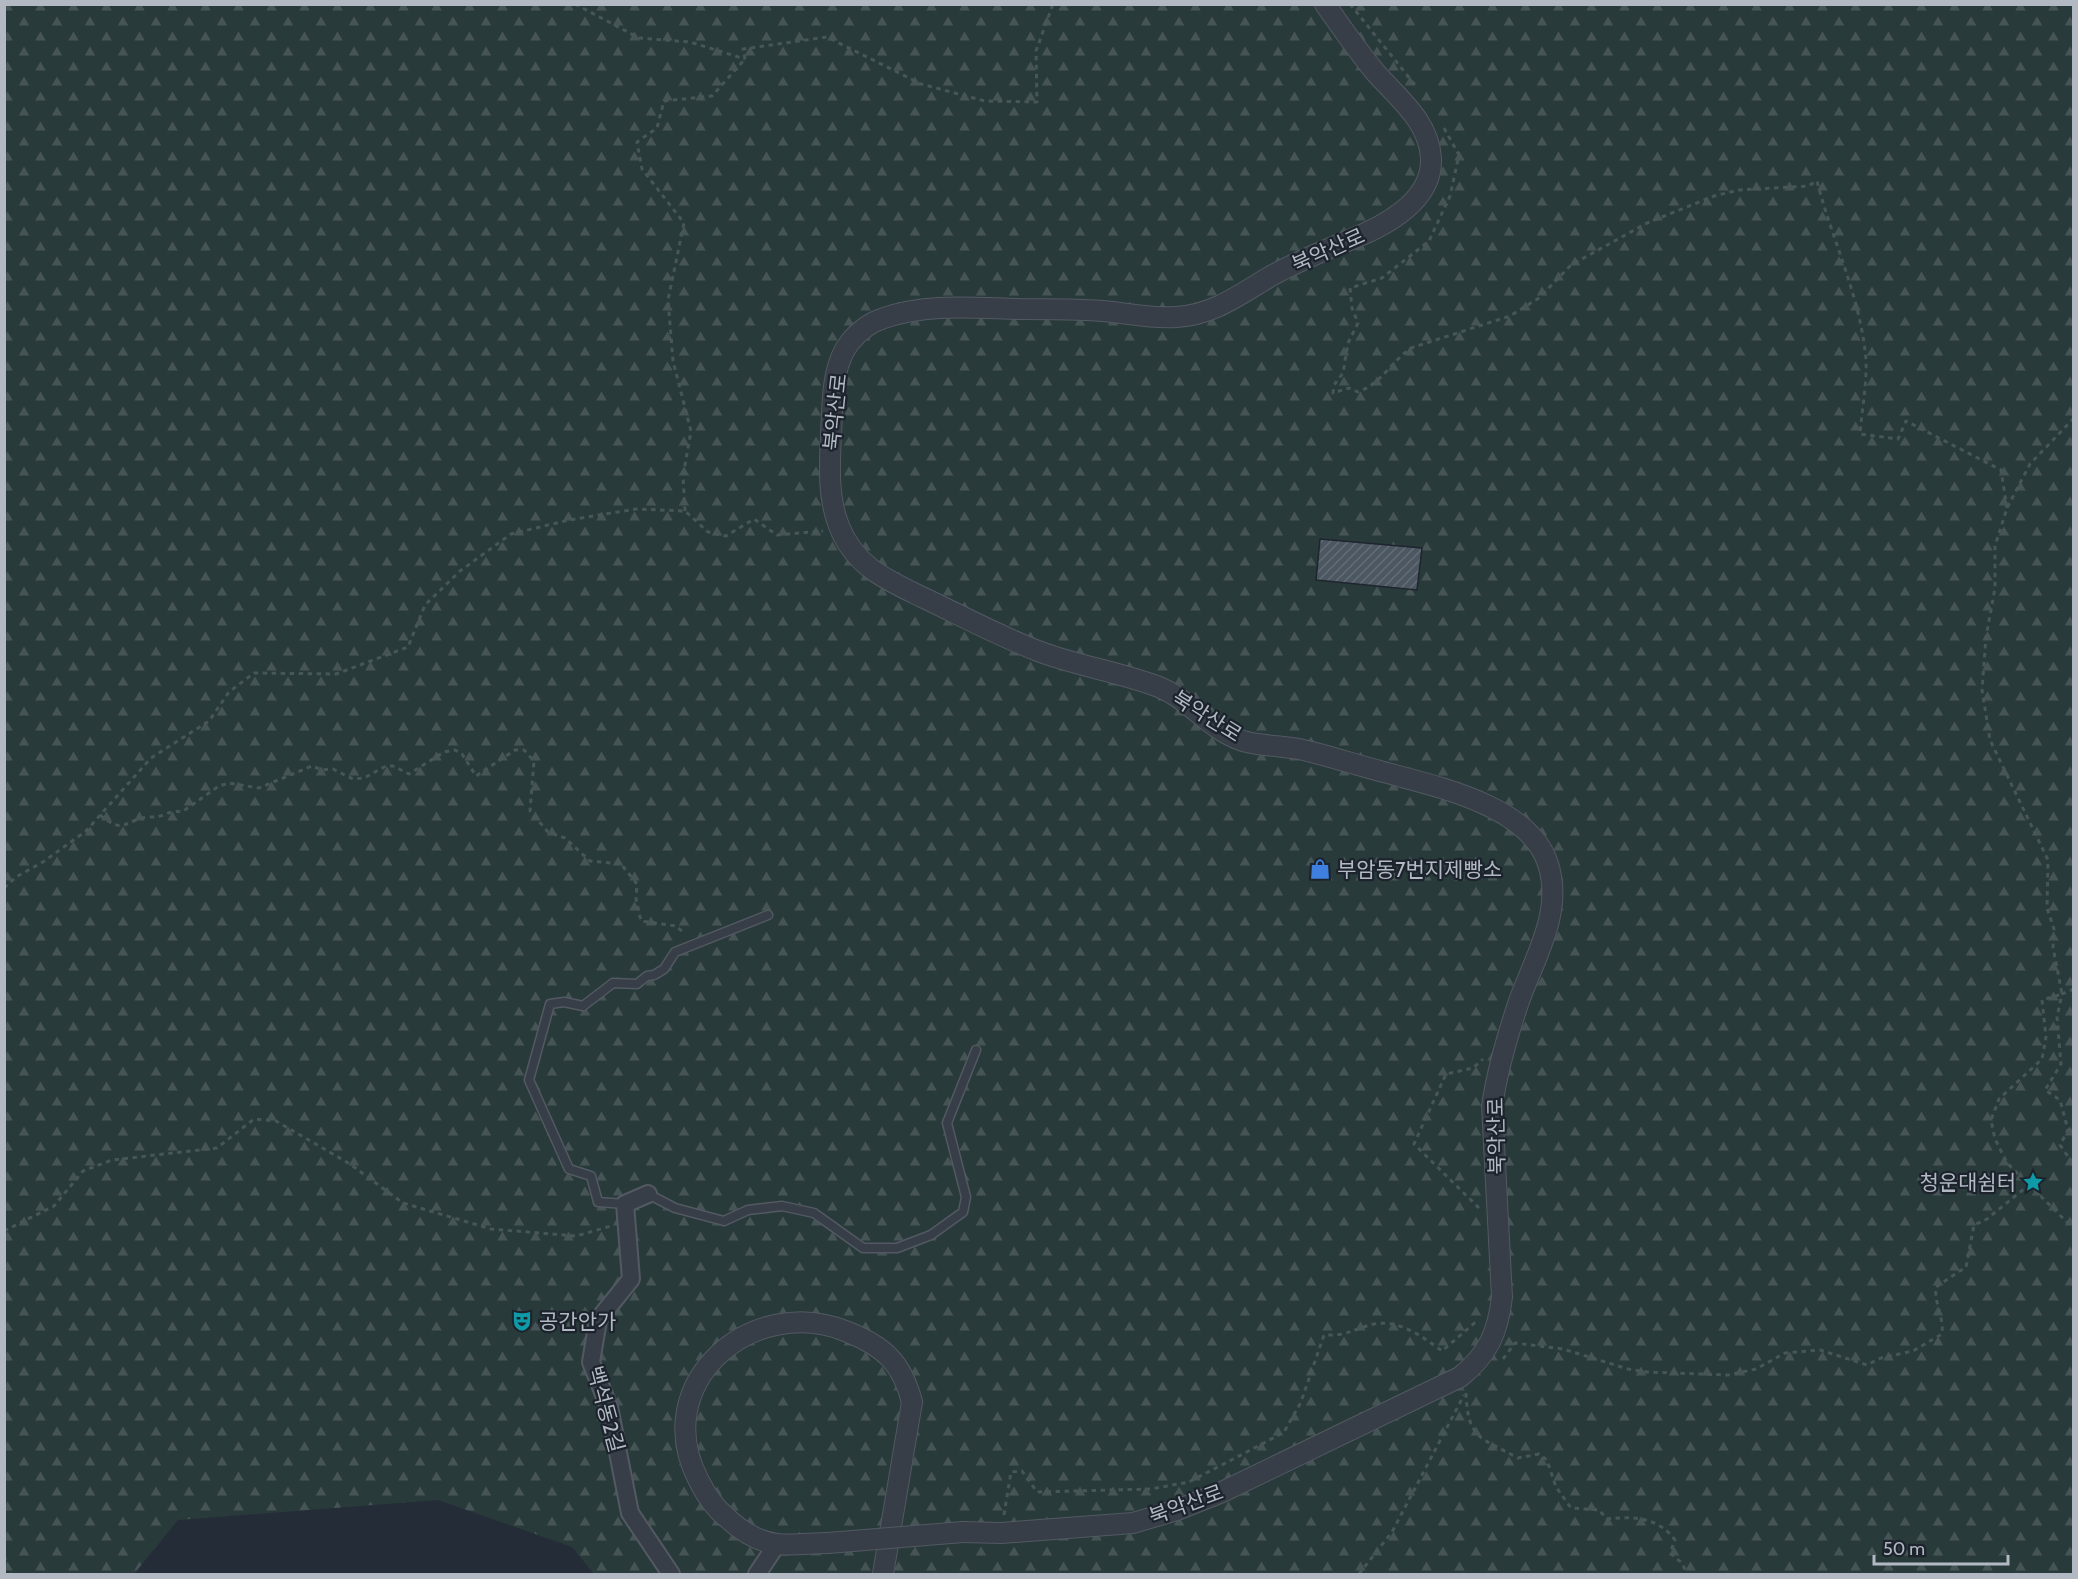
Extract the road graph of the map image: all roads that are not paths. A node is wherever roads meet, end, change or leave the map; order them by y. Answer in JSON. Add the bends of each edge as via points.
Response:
{"nodes":[{"id":1,"x":1325,"y":4,"type":"edge"},
{"id":2,"x":768,"y":915,"type":"dead end"},
{"id":3,"x":976,"y":1050,"type":"dead end"},
{"id":4,"x":648,"y":1194,"type":"joint"},
{"id":5,"x":626,"y":1204,"type":"junction"},
{"id":6,"x":777,"y":1544,"type":"junction"},
{"id":7,"x":671,"y":1575,"type":"edge"},
{"id":8,"x":757,"y":1575,"type":"edge"},
{"id":9,"x":883,"y":1575,"type":"edge"}],
"edges":[{"from":1,"to":6,"type":"street","name":"북악산로","bridge":true,"via":[[1420,125],[1432,161],[1419,195],[1401,213],[1374,230],[1304,258],[1207,312],[1173,318],[1095,310],[932,308],[878,320],[853,338],[845,350],[834,386],[830,482],[833,509],[853,552],[867,568],[994,633],[1043,653],[1161,688],[1243,742],[1302,750],[1456,793],[1514,820],[1530,834],[1548,863],[1552,889],[1545,935],[1518,1005],[1492,1106],[1502,1297],[1497,1326],[1489,1348],[1460,1377],[1178,1510],[1133,1523]]},
{"from":2,"to":5,"type":"lane","via":[[675,952],[664,969],[637,984],[613,983],[583,1006],[550,1004],[529,1080],[569,1169],[591,1176],[598,1202]]},
{"from":3,"to":4,"type":"lane","via":[[947,1123],[966,1197],[963,1212],[931,1235],[897,1248],[863,1248],[814,1213],[783,1206],[748,1210],[724,1221],[675,1208]]},
{"from":4,"to":5,"type":"street"},
{"from":5,"to":7,"type":"street","name":"백석동2길","via":[[631,1279],[598,1320],[591,1362],[609,1407],[630,1513]]},
{"from":6,"to":8,"type":"street"},
{"from":6,"to":9,"type":"street","name":"북악산로","via":[[757,1539],[735,1526],[706,1494],[688,1454],[687,1408],[699,1377],[731,1342],[755,1329],[784,1324],[809,1322],[833,1326],[893,1358],[906,1378],[912,1402]]}]}
